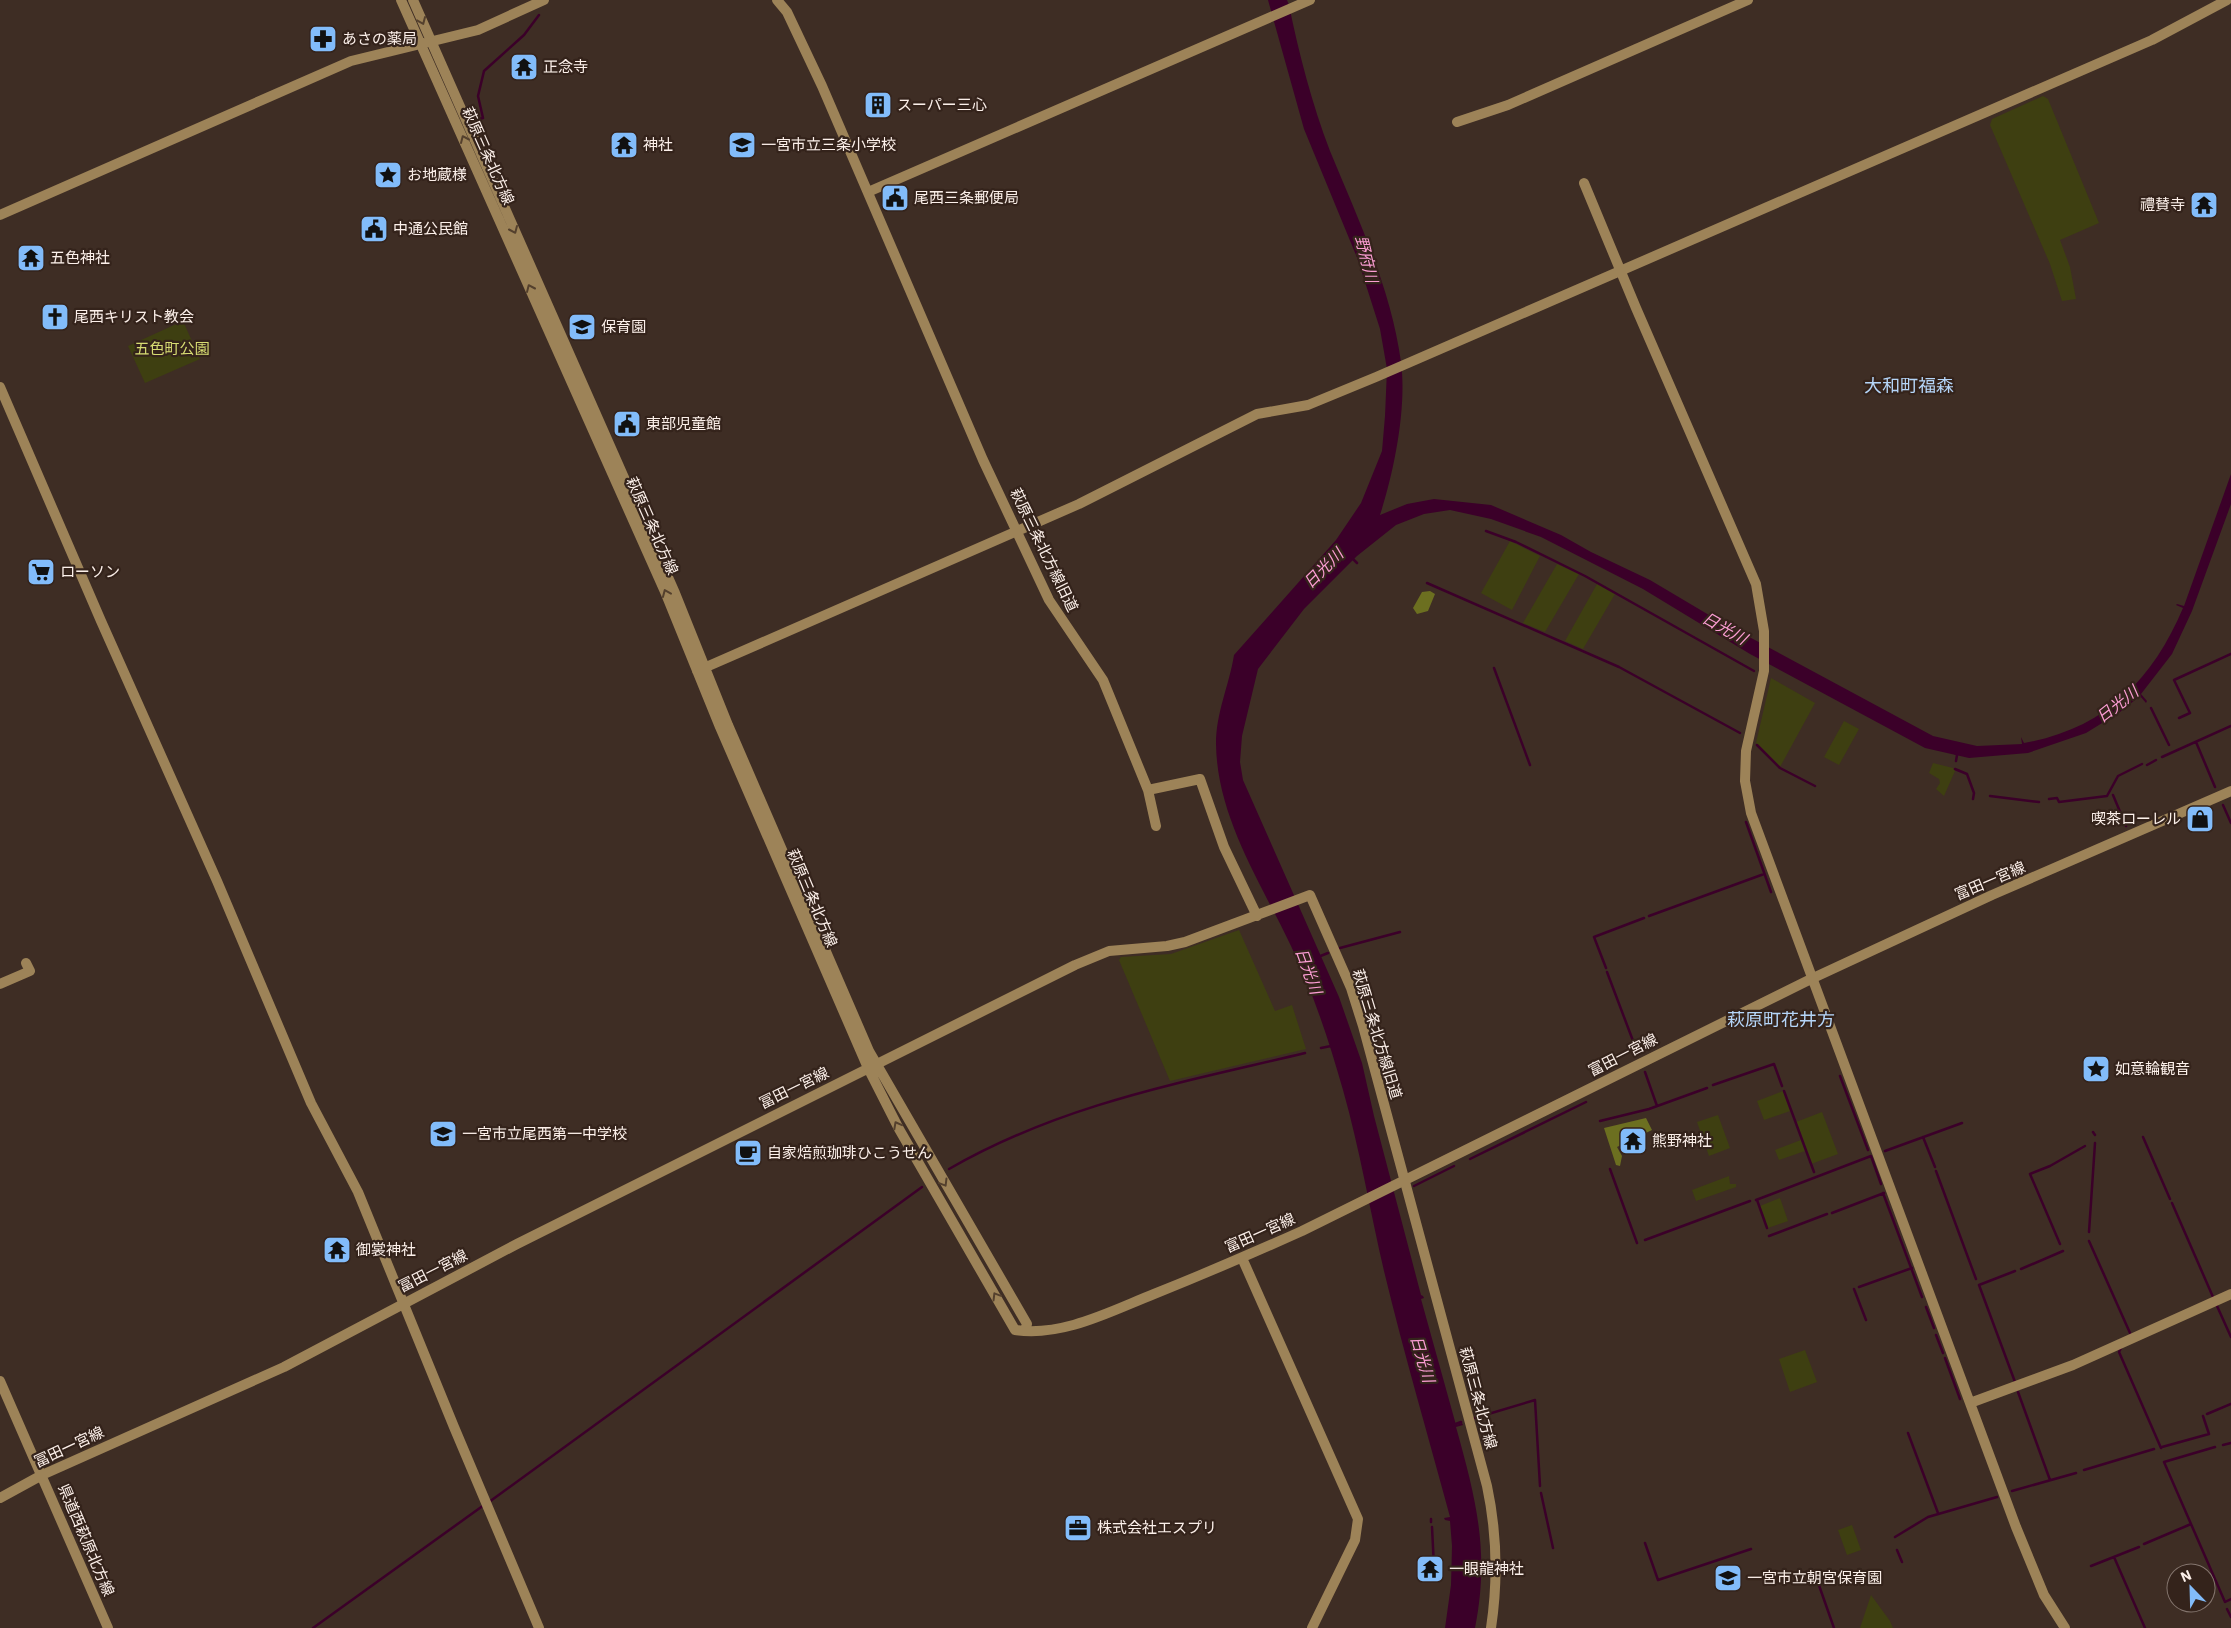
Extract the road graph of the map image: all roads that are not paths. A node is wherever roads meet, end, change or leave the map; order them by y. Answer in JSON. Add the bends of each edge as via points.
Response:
{"nodes":[{"id":1,"x":401,"y":0,"type":"edge"},
{"id":2,"x":413,"y":0,"type":"edge"},
{"id":3,"x":544,"y":0,"type":"edge"},
{"id":4,"x":777,"y":0,"type":"edge"},
{"id":5,"x":1310,"y":0,"type":"edge"},
{"id":6,"x":1748,"y":0,"type":"edge"},
{"id":7,"x":2227,"y":0,"type":"edge"},
{"id":8,"x":426,"y":43,"type":"junction"},
{"id":9,"x":1457,"y":122,"type":"dead end"},
{"id":10,"x":1584,"y":183,"type":"dead end"},
{"id":11,"x":868,"y":192,"type":"junction"},
{"id":12,"x":0,"y":214,"type":"edge"},
{"id":13,"x":1621,"y":270,"type":"junction"},
{"id":14,"x":0,"y":387,"type":"edge"},
{"id":15,"x":1017,"y":532,"type":"junction"},
{"id":16,"x":701,"y":669,"type":"junction"},
{"id":17,"x":1148,"y":790,"type":"junction"},
{"id":18,"x":2231,"y":791,"type":"edge"},
{"id":19,"x":1156,"y":826,"type":"dead end"},
{"id":20,"x":1257,"y":916,"type":"junction"},
{"id":21,"x":26,"y":963,"type":"dead end"},
{"id":22,"x":1811,"y":979,"type":"junction"},
{"id":23,"x":0,"y":984,"type":"edge"},
{"id":24,"x":872,"y":1066,"type":"junction"},
{"id":25,"x":1402,"y":1180,"type":"junction"},
{"id":26,"x":1242,"y":1258,"type":"junction"},
{"id":27,"x":2231,"y":1294,"type":"edge"},
{"id":28,"x":403,"y":1303,"type":"junction"},
{"id":29,"x":0,"y":1381,"type":"edge"},
{"id":30,"x":1970,"y":1403,"type":"junction"},
{"id":31,"x":42,"y":1475,"type":"junction"},
{"id":32,"x":0,"y":1498,"type":"edge"},
{"id":33,"x":108,"y":1628,"type":"edge"},
{"id":34,"x":539,"y":1628,"type":"edge"},
{"id":35,"x":1312,"y":1628,"type":"edge"},
{"id":36,"x":1491,"y":1628,"type":"edge"},
{"id":37,"x":2065,"y":1628,"type":"edge"}],
"edges":[{"from":1,"to":8,"type":"street","name":"萩原三条北方線"},
{"from":2,"to":8,"type":"street","name":"萩原三条北方線","one_way":true},
{"from":3,"to":8,"type":"street","via":[[478,30]]},
{"from":4,"to":11,"type":"street","name":"萩原三条北方線旧道","via":[[787,12]]},
{"from":5,"to":11,"type":"street"},
{"from":6,"to":9,"type":"street","via":[[1508,105]]},
{"from":7,"to":13,"type":"street","via":[[2152,40]]},
{"from":8,"to":12,"type":"street","via":[[371,55],[335,68]]},
{"from":8,"to":16,"type":"street","name":"萩原三条北方線"},
{"from":10,"to":13,"type":"street"},
{"from":11,"to":15,"type":"street","name":"萩原三条北方線旧道"},
{"from":13,"to":15,"type":"street","via":[[1308,405],[1257,414]]},
{"from":13,"to":22,"type":"street","via":[[1756,584],[1764,631],[1764,671],[1746,751],[1747,797]]},
{"from":14,"to":28,"type":"street","via":[[311,1103],[358,1192]]},
{"from":15,"to":16,"type":"street"},
{"from":15,"to":17,"type":"street","name":"萩原三条北方線旧道","via":[[1053,609],[1103,680]]},
{"from":16,"to":24,"type":"street","name":"萩原三条北方線"},
{"from":17,"to":19,"type":"street","name":"萩原三条北方線旧道"},
{"from":17,"to":20,"type":"street","via":[[1200,779],[1224,847]]},
{"from":18,"to":22,"type":"street","name":"富田一宮線","via":[[1992,895]]},
{"from":20,"to":24,"type":"street","name":"冨田一宮線","via":[[1177,944],[1109,951]]},
{"from":20,"to":25,"type":"street","name":"萩原三条北方線旧道","via":[[1310,895],[1351,988]]},
{"from":21,"to":23,"type":"street","via":[[30,971]]},
{"from":22,"to":25,"type":"street","name":"富田一宮線"},
{"from":22,"to":30,"type":"street"},
{"from":24,"to":26,"type":"street","name":"富田一宮線","via":[[899,1130],[1016,1330],[1048,1331],[1080,1323]]},
{"from":24,"to":28,"type":"street","name":"冨田一宮線"},
{"from":25,"to":26,"type":"street","name":"富田一宮線"},
{"from":25,"to":36,"type":"street","name":"萩原三条北方線","via":[[1490,1503],[1495,1548]]},
{"from":26,"to":35,"type":"street","via":[[1358,1519],[1356,1540]]},
{"from":27,"to":30,"type":"street","via":[[2073,1365]]},
{"from":28,"to":31,"type":"street","name":"冨田一宮線","via":[[284,1367]]},
{"from":28,"to":34,"type":"street"},
{"from":29,"to":31,"type":"street","name":"県道西萩原北方線"},
{"from":30,"to":37,"type":"street","via":[[2044,1595]]},
{"from":31,"to":32,"type":"street","name":"冨田一宮線"},
{"from":31,"to":33,"type":"street","name":"県道西萩原北方線"}]}
